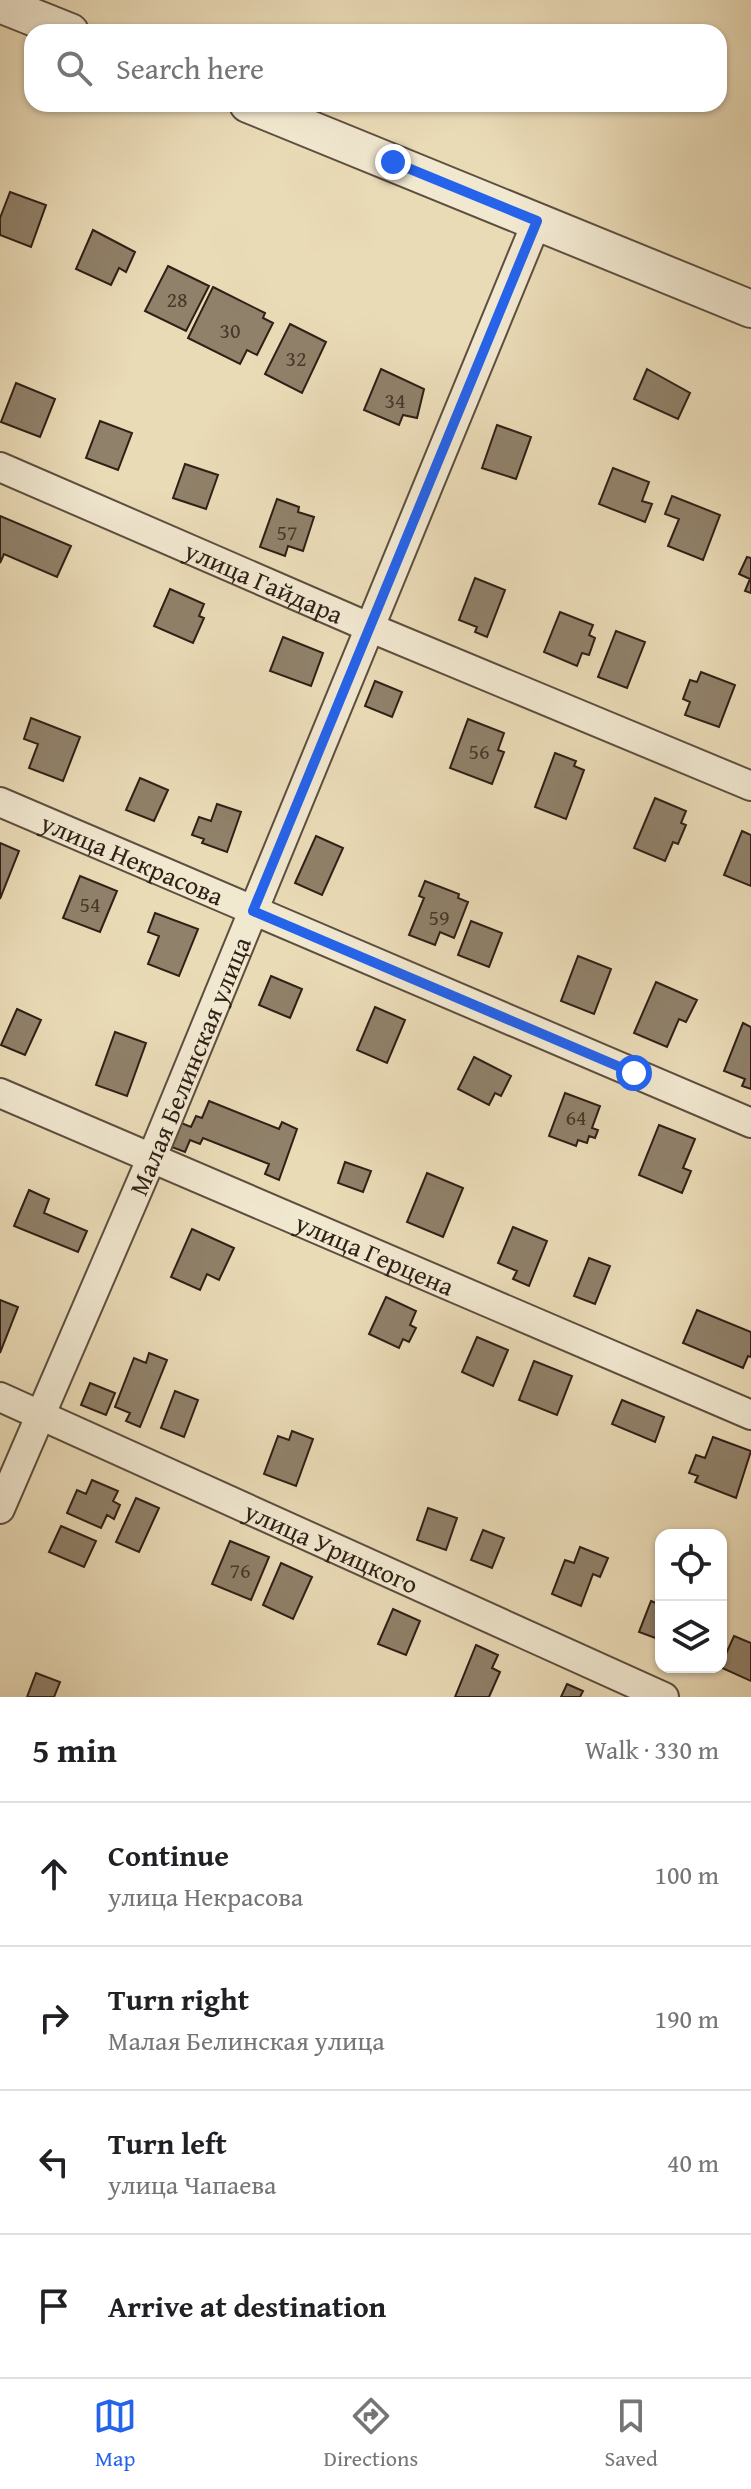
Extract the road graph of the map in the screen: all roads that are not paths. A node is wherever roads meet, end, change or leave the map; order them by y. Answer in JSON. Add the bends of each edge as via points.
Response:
{"nodes":[{"id":1,"x":0,"y":4,"type":"edge"},
{"id":2,"x":50,"y":24,"type":"edge"},
{"id":3,"x":268,"y":112,"type":"edge"},
{"id":4,"x":537,"y":221,"type":"junction"},
{"id":5,"x":751,"y":309,"type":"edge"},
{"id":6,"x":0,"y":467,"type":"edge"},
{"id":7,"x":371,"y":628,"type":"junction"},
{"id":8,"x":751,"y":786,"type":"edge"},
{"id":9,"x":0,"y":802,"type":"edge"},
{"id":10,"x":253,"y":911,"type":"junction"},
{"id":11,"x":0,"y":1093,"type":"edge"},
{"id":12,"x":751,"y":1123,"type":"edge"},
{"id":13,"x":152,"y":1157,"type":"junction"},
{"id":14,"x":0,"y":1397,"type":"edge"},
{"id":15,"x":42,"y":1415,"type":"junction"},
{"id":16,"x":751,"y":1415,"type":"edge"},
{"id":17,"x":0,"y":1509,"type":"edge"},
{"id":18,"x":664,"y":1697,"type":"edge"}],
"edges":[{"from":1,"to":2,"type":"street"},
{"from":3,"to":4,"type":"street"},
{"from":4,"to":5,"type":"street"},
{"from":4,"to":7,"type":"street","name":"Малая Белинская улица"},
{"from":6,"to":7,"type":"street","name":"улица Гайдара"},
{"from":7,"to":8,"type":"street","name":"улица Гайдара"},
{"from":7,"to":10,"type":"street","name":"Малая Белинская улица"},
{"from":9,"to":10,"type":"street","name":"улица Некрасова"},
{"from":10,"to":12,"type":"street","name":"улица Некрасова"},
{"from":10,"to":13,"type":"street","name":"Малая Белинская улица"},
{"from":11,"to":13,"type":"street","name":"улица Герцена"},
{"from":13,"to":15,"type":"street","name":"Малая Белинская улица"},
{"from":13,"to":16,"type":"street","name":"улица Герцена"},
{"from":14,"to":15,"type":"street","name":"улица Урицкого"},
{"from":15,"to":17,"type":"street","name":"Малая Белинская улица"},
{"from":15,"to":18,"type":"street","name":"улица Урицкого"}]}
